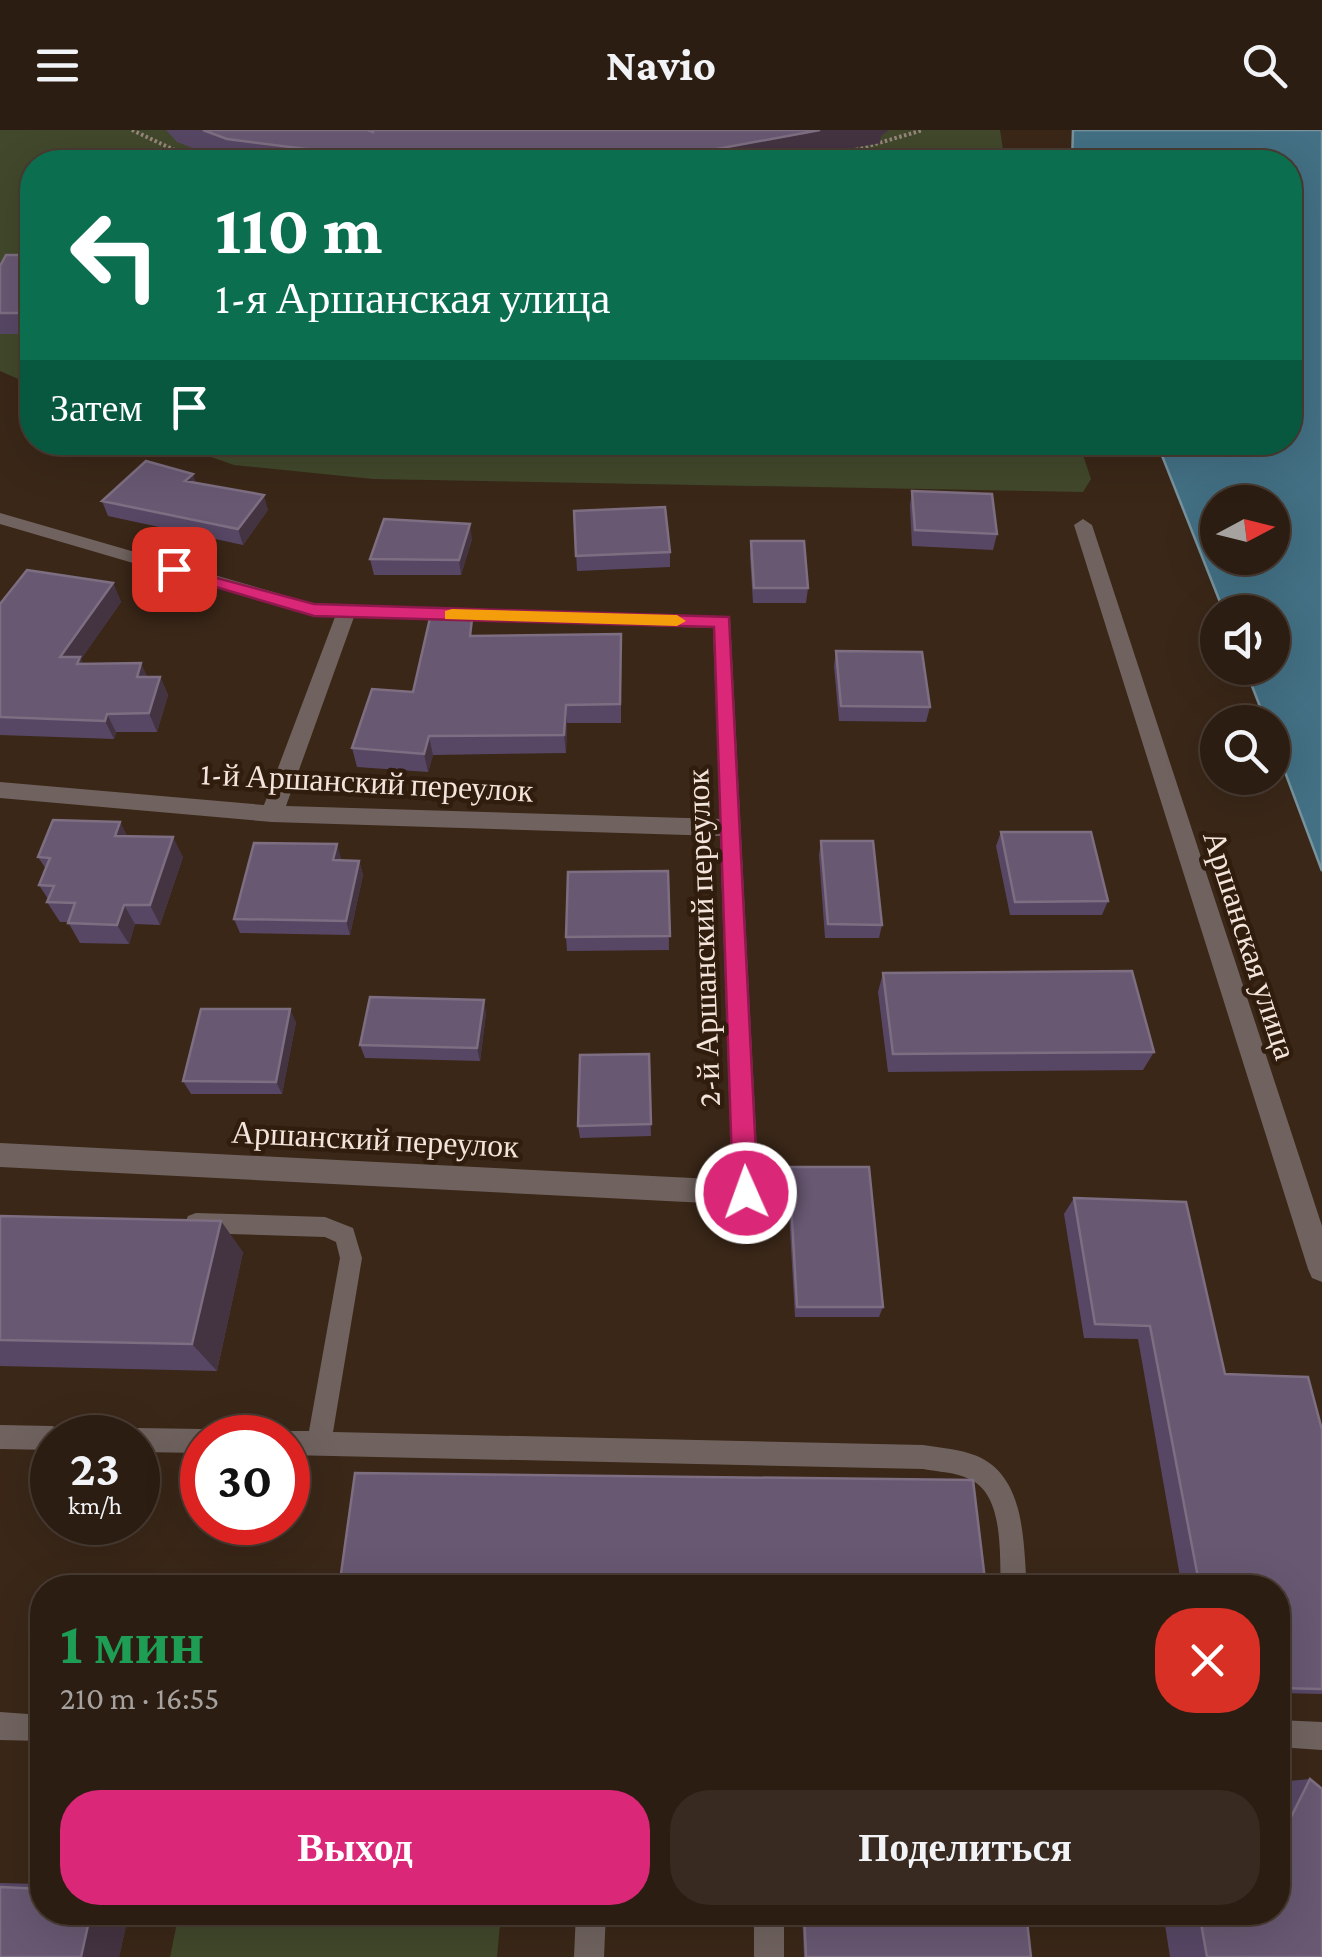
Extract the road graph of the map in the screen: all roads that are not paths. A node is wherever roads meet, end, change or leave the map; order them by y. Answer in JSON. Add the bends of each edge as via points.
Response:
{"nodes":[{"id":1,"x":0,"y":518,"type":"edge"},
{"id":2,"x":1083,"y":525,"type":"dead end"},
{"id":3,"x":346,"y":612,"type":"junction"},
{"id":4,"x":0,"y":790,"type":"edge"},
{"id":5,"x":272,"y":814,"type":"junction"},
{"id":6,"x":731,"y":828,"type":"junction"},
{"id":7,"x":0,"y":1155,"type":"edge"},
{"id":8,"x":746,"y":1193,"type":"joint"},
{"id":9,"x":172,"y":1222,"type":"edge"},
{"id":10,"x":1322,"y":1269,"type":"edge"},
{"id":11,"x":0,"y":1437,"type":"edge"},
{"id":12,"x":30,"y":1438,"type":"edge"},
{"id":13,"x":310,"y":1444,"type":"edge"},
{"id":14,"x":319,"y":1444,"type":"junction"},
{"id":15,"x":1013,"y":1575,"type":"edge"},
{"id":16,"x":0,"y":1726,"type":"edge"},
{"id":17,"x":30,"y":1727,"type":"edge"},
{"id":18,"x":1290,"y":1735,"type":"edge"},
{"id":19,"x":1322,"y":1736,"type":"edge"},
{"id":20,"x":590,"y":1925,"type":"edge"},
{"id":21,"x":769,"y":1925,"type":"edge"},
{"id":22,"x":589,"y":1957,"type":"edge"},
{"id":23,"x":770,"y":1957,"type":"edge"}],
"edges":[{"from":1,"to":3,"type":"street","via":[[314,610]]},
{"from":2,"to":10,"type":"street","name":"Аршанская улица"},
{"from":3,"to":5,"type":"street"},
{"from":3,"to":6,"type":"street","name":"2-й Аршанский переулок","via":[[723,622]]},
{"from":4,"to":5,"type":"street","name":"1-й Аршанский переулок"},
{"from":5,"to":6,"type":"street","name":"1-й Аршанский переулок"},
{"from":6,"to":8,"type":"street","name":"2-й Аршанский переулок"},
{"from":7,"to":8,"type":"street","name":"Аршанский переулок"},
{"from":9,"to":14,"type":"lane","via":[[325,1227],[344,1234],[351,1258]]},
{"from":11,"to":12,"type":"lane"},
{"from":13,"to":14,"type":"lane"},
{"from":14,"to":15,"type":"lane","via":[[924,1457],[975,1467],[994,1484],[1005,1507]]},
{"from":16,"to":17,"type":"lane"},
{"from":18,"to":19,"type":"lane"},
{"from":20,"to":22,"type":"lane"},
{"from":21,"to":23,"type":"lane"}]}
